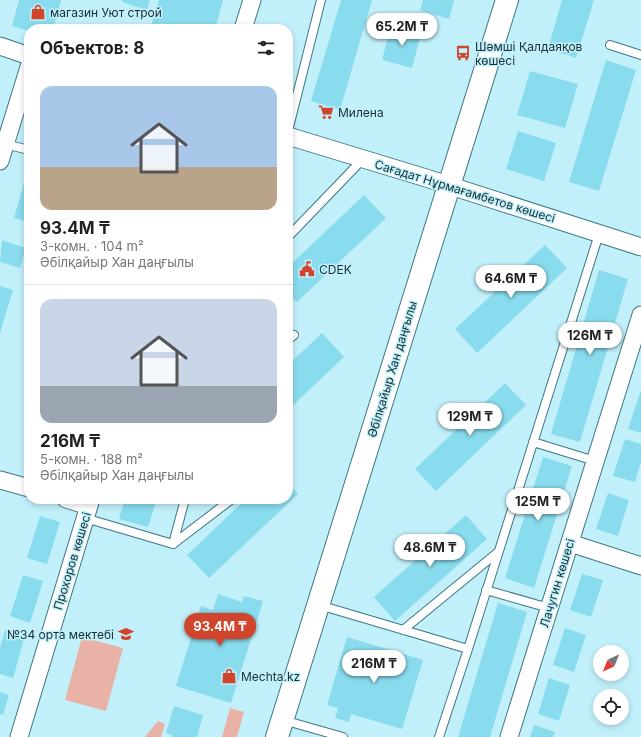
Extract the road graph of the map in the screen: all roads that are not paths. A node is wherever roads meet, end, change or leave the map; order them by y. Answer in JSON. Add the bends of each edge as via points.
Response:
{"nodes":[{"id":1,"x":252,"y":0,"type":"edge"},
{"id":2,"x":321,"y":0,"type":"edge"},
{"id":3,"x":507,"y":0,"type":"edge"},
{"id":4,"x":245,"y":24,"type":"edge"},
{"id":5,"x":610,"y":45,"type":"dead end"},
{"id":6,"x":0,"y":46,"type":"edge"},
{"id":7,"x":24,"y":54,"type":"edge"},
{"id":8,"x":641,"y":55,"type":"edge"},
{"id":9,"x":24,"y":82,"type":"edge"},
{"id":10,"x":293,"y":111,"type":"edge"},
{"id":11,"x":293,"y":138,"type":"edge"},
{"id":12,"x":3,"y":143,"type":"edge"},
{"id":13,"x":24,"y":149,"type":"edge"},
{"id":14,"x":362,"y":160,"type":"junction"},
{"id":15,"x":0,"y":161,"type":"edge"},
{"id":16,"x":450,"y":185,"type":"junction"},
{"id":17,"x":293,"y":232,"type":"edge"},
{"id":18,"x":599,"y":234,"type":"junction"},
{"id":19,"x":641,"y":247,"type":"edge"},
{"id":20,"x":641,"y":315,"type":"edge"},
{"id":21,"x":533,"y":442,"type":"junction"},
{"id":22,"x":595,"y":461,"type":"junction"},
{"id":23,"x":0,"y":480,"type":"edge"},
{"id":24,"x":24,"y":487,"type":"edge"},
{"id":25,"x":78,"y":504,"type":"edge"},
{"id":26,"x":184,"y":504,"type":"edge"},
{"id":27,"x":225,"y":504,"type":"edge"},
{"id":28,"x":88,"y":508,"type":"edge"},
{"id":29,"x":570,"y":543,"type":"junction"},
{"id":30,"x":173,"y":544,"type":"junction"},
{"id":31,"x":499,"y":551,"type":"junction"},
{"id":32,"x":641,"y":566,"type":"edge"},
{"id":33,"x":486,"y":590,"type":"junction"},
{"id":34,"x":319,"y":605,"type":"junction"},
{"id":35,"x":549,"y":608,"type":"junction"},
{"id":36,"x":403,"y":630,"type":"junction"},
{"id":37,"x":468,"y":649,"type":"junction"},
{"id":38,"x":280,"y":729,"type":"edge"},
{"id":39,"x":19,"y":737,"type":"edge"},
{"id":40,"x":343,"y":737,"type":"edge"},
{"id":41,"x":439,"y":737,"type":"edge"},
{"id":42,"x":509,"y":737,"type":"edge"}],
"edges":[{"from":1,"to":4,"type":"street"},
{"from":2,"to":10,"type":"lane"},
{"from":3,"to":16,"type":"street","name":"Әбілқайыр Хан даңғылы"},
{"from":5,"to":8,"type":"lane"},
{"from":6,"to":7,"type":"street"},
{"from":9,"to":12,"type":"street"},
{"from":11,"to":14,"type":"street","name":"Сағадат Нұрмағамбетов көшесі"},
{"from":12,"to":13,"type":"lane"},
{"from":12,"to":15,"type":"street"},
{"from":14,"to":16,"type":"street","name":"Сағадат Нұрмағамбетов көшесі"},
{"from":14,"to":17,"type":"lane"},
{"from":16,"to":18,"type":"street","name":"Сағадат Нұрмағамбетов көшесі"},
{"from":16,"to":34,"type":"street","name":"Әбілқайыр Хан даңғылы"},
{"from":18,"to":19,"type":"street","name":"Сағадат Нұрмағамбетов көшесі"},
{"from":18,"to":21,"type":"lane"},
{"from":20,"to":22,"type":"street","name":"Лачугин көшесі"},
{"from":21,"to":22,"type":"lane"},
{"from":21,"to":31,"type":"lane"},
{"from":22,"to":29,"type":"street","name":"Лачугин көшесі"},
{"from":23,"to":24,"type":"street"},
{"from":25,"to":28,"type":"street"},
{"from":26,"to":30,"type":"lane"},
{"from":27,"to":30,"type":"lane"},
{"from":28,"to":30,"type":"lane"},
{"from":28,"to":39,"type":"street","name":"Прохоров көшесі"},
{"from":29,"to":32,"type":"street"},
{"from":29,"to":35,"type":"street","name":"Лачугин көшесі"},
{"from":31,"to":33,"type":"lane"},
{"from":31,"to":36,"type":"lane"},
{"from":33,"to":35,"type":"lane"},
{"from":33,"to":37,"type":"lane"},
{"from":34,"to":36,"type":"lane"},
{"from":34,"to":38,"type":"street","name":"Әбілқайыр Хан даңғылы"},
{"from":35,"to":42,"type":"street","name":"Лачугин көшесі"},
{"from":36,"to":37,"type":"lane"},
{"from":37,"to":41,"type":"lane"},
{"from":38,"to":40,"type":"lane"}]}
